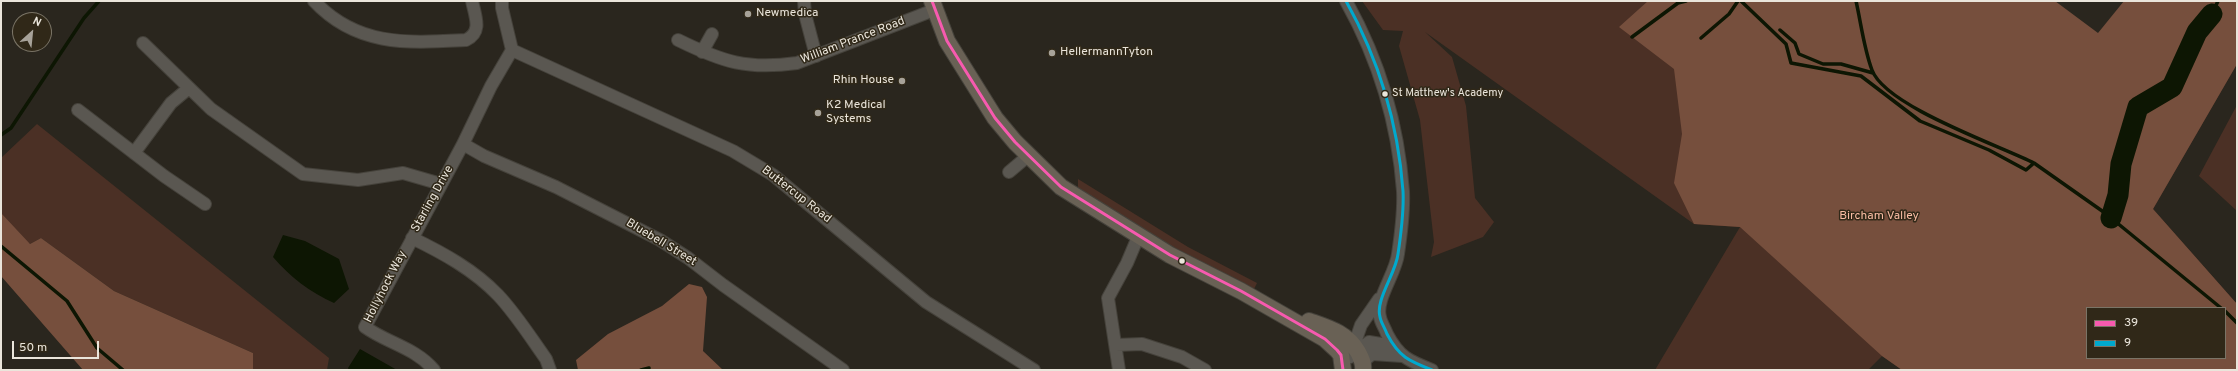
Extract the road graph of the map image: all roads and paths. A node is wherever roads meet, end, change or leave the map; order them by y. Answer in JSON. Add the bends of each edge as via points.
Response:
{"nodes":[{"id":1,"x":314,"y":1,"type":"edge"},
{"id":2,"x":472,"y":1,"type":"edge"},
{"id":3,"x":502,"y":1,"type":"edge"},
{"id":4,"x":804,"y":1,"type":"edge"},
{"id":5,"x":1346,"y":1,"type":"edge"},
{"id":6,"x":933,"y":5,"type":"edge"},
{"id":7,"x":712,"y":34,"type":"dead end"},
{"id":8,"x":678,"y":40,"type":"dead end"},
{"id":9,"x":143,"y":43,"type":"dead end"},
{"id":10,"x":512,"y":50,"type":"junction"},
{"id":11,"x":702,"y":52,"type":"junction"},
{"id":12,"x":816,"y":56,"type":"junction"},
{"id":13,"x":189,"y":88,"type":"junction"},
{"id":14,"x":78,"y":110,"type":"dead end"},
{"id":15,"x":463,"y":144,"type":"junction"},
{"id":16,"x":134,"y":153,"type":"junction"},
{"id":17,"x":1028,"y":156,"type":"junction"},
{"id":18,"x":1009,"y":172,"type":"dead end"},
{"id":19,"x":441,"y":184,"type":"junction"},
{"id":20,"x":205,"y":204,"type":"dead end"},
{"id":21,"x":1138,"y":237,"type":"junction"},
{"id":22,"x":412,"y":238,"type":"junction"},
{"id":23,"x":1241,"y":291,"type":"junction"},
{"id":24,"x":1385,"y":291,"type":"junction"},
{"id":25,"x":1361,"y":325,"type":"junction"},
{"id":26,"x":1340,"y":332,"type":"junction"},
{"id":27,"x":1116,"y":345,"type":"junction"},
{"id":28,"x":1393,"y":346,"type":"junction"},
{"id":29,"x":1378,"y":354,"type":"junction"},
{"id":30,"x":1402,"y":356,"type":"junction"},
{"id":31,"x":1355,"y":357,"type":"edge"},
{"id":32,"x":434,"y":370,"type":"edge"},
{"id":33,"x":550,"y":370,"type":"edge"},
{"id":34,"x":843,"y":370,"type":"edge"},
{"id":35,"x":1034,"y":370,"type":"edge"},
{"id":36,"x":1119,"y":370,"type":"edge"},
{"id":37,"x":1206,"y":370,"type":"edge"},
{"id":38,"x":1432,"y":370,"type":"edge"}],
"edges":[{"from":1,"to":2,"type":"street","via":[[343,25],[381,40],[399,42],[466,40],[472,37],[477,25]]},
{"from":3,"to":10,"type":"street"},
{"from":4,"to":12,"type":"street","via":[[806,20]]},
{"from":5,"to":24,"type":"street","via":[[1376,62],[1396,135],[1403,192],[1401,230],[1398,257]]},
{"from":6,"to":12,"type":"street","name":"William Prance Road"},
{"from":6,"to":17,"type":"main road","name":"William Prance Road","via":[[947,41],[964,70],[995,118]]},
{"from":7,"to":11,"type":"street"},
{"from":8,"to":11,"type":"street","name":"William Prance Road"},
{"from":9,"to":13,"type":"street"},
{"from":10,"to":15,"type":"street","name":"Starling Drive"},
{"from":10,"to":35,"type":"street","name":"Buttercup Road","via":[[733,151],[774,175],[926,302]]},
{"from":11,"to":12,"type":"street","name":"William Prance Road","via":[[733,63],[755,66],[797,63]]},
{"from":13,"to":16,"type":"street","via":[[171,103]]},
{"from":13,"to":19,"type":"street","via":[[211,109],[303,174],[358,180],[403,173]]},
{"from":14,"to":16,"type":"street"},
{"from":15,"to":19,"type":"street","name":"Starling Drive"},
{"from":15,"to":34,"type":"street","name":"Bluebell Street","via":[[484,156],[556,187],[660,240]]},
{"from":16,"to":20,"type":"street"},
{"from":17,"to":18,"type":"street"},
{"from":17,"to":21,"type":"main road","name":"William Prance Road","via":[[1061,187]]},
{"from":19,"to":22,"type":"street","name":"Starling Drive"},
{"from":21,"to":23,"type":"main road","name":"William Prance Road"},
{"from":21,"to":27,"type":"street","via":[[1108,298]]},
{"from":22,"to":32,"type":"street","name":"Hollyhock Way","via":[[365,327],[377,336],[405,347]]},
{"from":22,"to":33,"type":"street","name":"Starling Drive","via":[[452,259],[498,295],[542,354]]},
{"from":23,"to":26,"type":"main road"},
{"from":23,"to":31,"type":"main road","name":"William Prance Road","via":[[1328,341],[1337,350]]},
{"from":24,"to":25,"type":"street"},
{"from":24,"to":28,"type":"street","via":[[1379,311]]},
{"from":25,"to":26,"type":"street","via":[[1350,331]]},
{"from":25,"to":31,"type":"street"},
{"from":26,"to":31,"type":"main road"},
{"from":27,"to":36,"type":"street"},
{"from":27,"to":37,"type":"street","via":[[1142,344],[1182,357]]},
{"from":28,"to":30,"type":"street"},
{"from":28,"to":31,"type":"street"},
{"from":29,"to":30,"type":"street"},
{"from":29,"to":31,"type":"street"},
{"from":29,"to":31,"type":"street"},
{"from":30,"to":38,"type":"street"}]}
